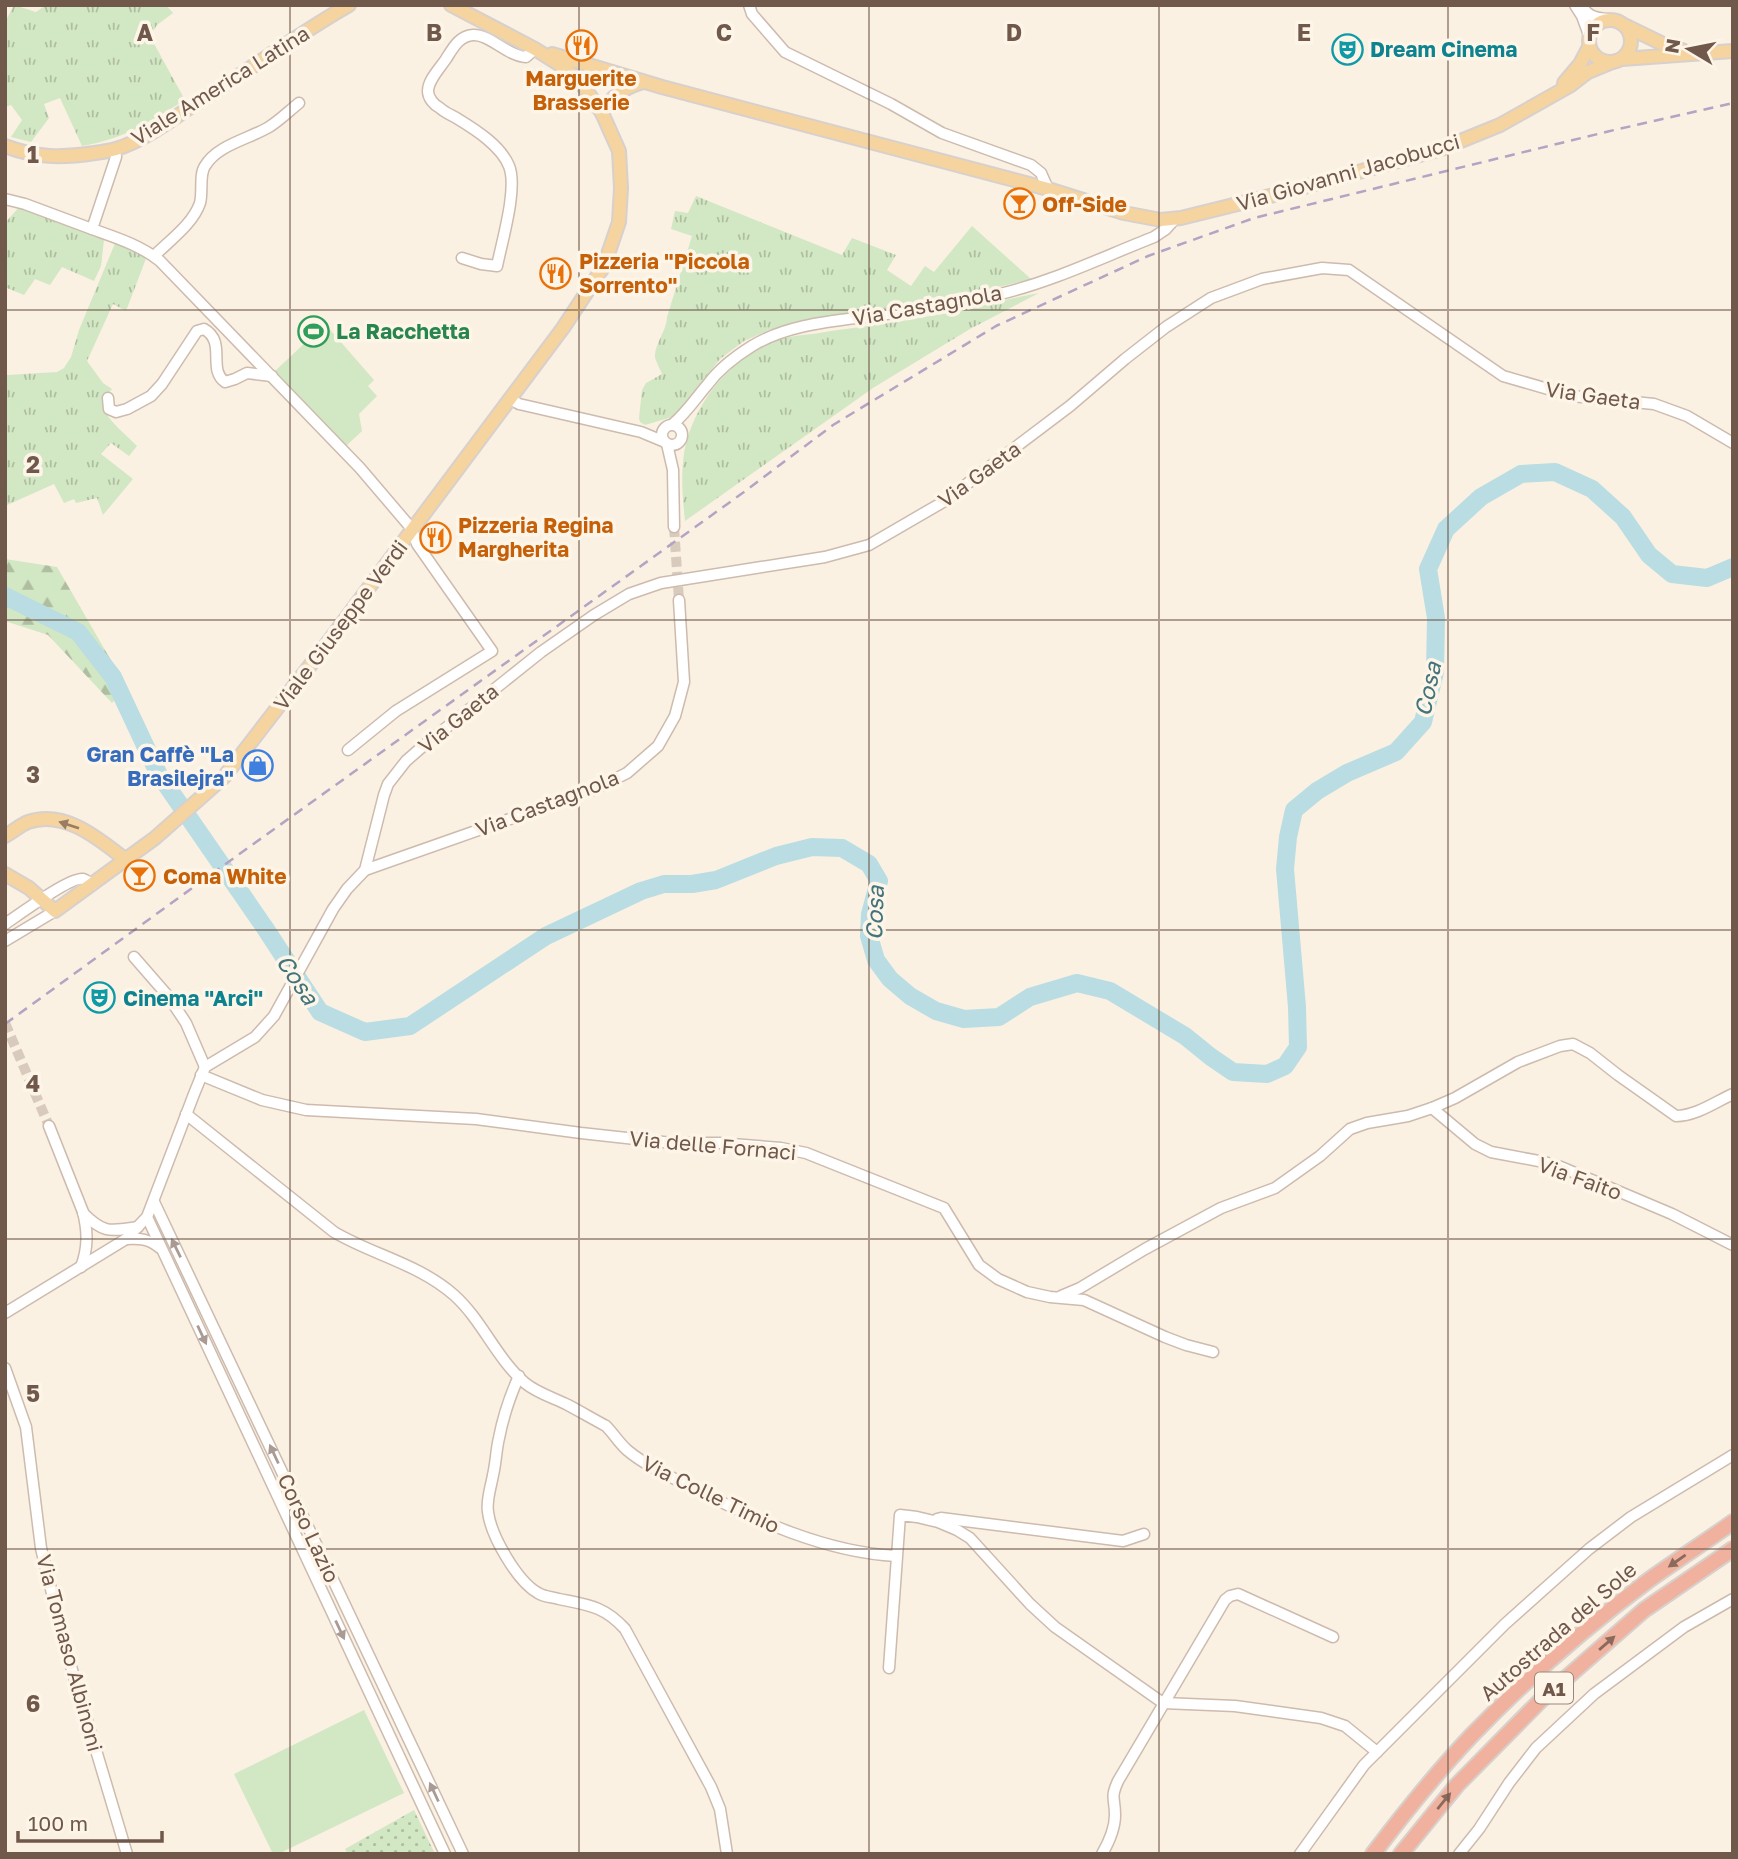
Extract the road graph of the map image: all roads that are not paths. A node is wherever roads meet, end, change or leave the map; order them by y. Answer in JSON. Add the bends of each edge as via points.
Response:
{"nodes":[{"id":1,"x":349,"y":5,"type":"edge"},
{"id":2,"x":451,"y":5,"type":"edge"},
{"id":3,"x":749,"y":5,"type":"edge"},
{"id":4,"x":1578,"y":5,"type":"edge"},
{"id":5,"x":1607,"y":19,"type":"junction"},
{"id":6,"x":1626,"y":26,"type":"junction"},
{"id":7,"x":1589,"y":41,"type":"junction"},
{"id":8,"x":535,"y":49,"type":"junction"},
{"id":9,"x":1733,"y":51,"type":"edge"},
{"id":10,"x":1696,"y":53,"type":"junction"},
{"id":11,"x":1617,"y":61,"type":"junction"},
{"id":12,"x":602,"y":69,"type":"junction"},
{"id":13,"x":643,"y":82,"type":"junction"},
{"id":14,"x":584,"y":86,"type":"junction"},
{"id":15,"x":1554,"y":94,"type":"junction"},
{"id":16,"x":299,"y":103,"type":"dead end"},
{"id":17,"x":602,"y":113,"type":"junction"},
{"id":18,"x":5,"y":146,"type":"edge"},
{"id":19,"x":115,"y":150,"type":"junction"},
{"id":20,"x":1048,"y":189,"type":"junction"},
{"id":21,"x":5,"y":199,"type":"edge"},
{"id":22,"x":1175,"y":219,"type":"junction"},
{"id":23,"x":92,"y":229,"type":"junction"},
{"id":24,"x":154,"y":256,"type":"junction"},
{"id":25,"x":462,"y":258,"type":"dead end"},
{"id":26,"x":272,"y":376,"type":"junction"},
{"id":27,"x":108,"y":398,"type":"dead end"},
{"id":28,"x":510,"y":399,"type":"junction"},
{"id":29,"x":692,"y":405,"type":"junction"},
{"id":30,"x":670,"y":425,"type":"junction"},
{"id":31,"x":641,"y":432,"type":"junction"},
{"id":32,"x":681,"y":437,"type":"junction"},
{"id":33,"x":666,"y":443,"type":"junction"},
{"id":34,"x":1733,"y":443,"type":"edge"},
{"id":35,"x":673,"y":470,"type":"junction"},
{"id":36,"x":674,"y":527,"type":"tunnel mouth"},
{"id":37,"x":412,"y":530,"type":"junction"},
{"id":38,"x":679,"y":600,"type":"tunnel mouth"},
{"id":39,"x":348,"y":750,"type":"dead end"},
{"id":40,"x":5,"y":836,"type":"edge"},
{"id":41,"x":127,"y":860,"type":"junction"},
{"id":42,"x":365,"y":870,"type":"junction"},
{"id":43,"x":5,"y":874,"type":"edge"},
{"id":44,"x":92,"y":885,"type":"junction"},
{"id":45,"x":39,"y":901,"type":"junction"},
{"id":46,"x":55,"y":911,"type":"junction"},
{"id":47,"x":5,"y":925,"type":"edge"},
{"id":48,"x":5,"y":941,"type":"edge"},
{"id":49,"x":134,"y":957,"type":"dead end"},
{"id":50,"x":203,"y":1071,"type":"junction"},
{"id":51,"x":1733,"y":1094,"type":"edge"},
{"id":52,"x":1432,"y":1108,"type":"junction"},
{"id":53,"x":186,"y":1114,"type":"junction"},
{"id":54,"x":49,"y":1126,"type":"tunnel mouth"},
{"id":55,"x":154,"y":1202,"type":"junction"},
{"id":56,"x":83,"y":1212,"type":"junction"},
{"id":57,"x":147,"y":1217,"type":"junction"},
{"id":58,"x":138,"y":1227,"type":"junction"},
{"id":59,"x":101,"y":1228,"type":"junction"},
{"id":60,"x":87,"y":1237,"type":"junction"},
{"id":61,"x":126,"y":1239,"type":"junction"},
{"id":62,"x":1733,"y":1245,"type":"edge"},
{"id":63,"x":107,"y":1251,"type":"junction"},
{"id":64,"x":163,"y":1251,"type":"junction"},
{"id":65,"x":81,"y":1267,"type":"junction"},
{"id":66,"x":1057,"y":1298,"type":"junction"},
{"id":67,"x":5,"y":1313,"type":"edge"},
{"id":68,"x":1213,"y":1352,"type":"dead end"},
{"id":69,"x":5,"y":1368,"type":"edge"},
{"id":70,"x":519,"y":1377,"type":"junction"},
{"id":71,"x":1733,"y":1454,"type":"edge"},
{"id":72,"x":932,"y":1521,"type":"junction"},
{"id":73,"x":1733,"y":1522,"type":"edge"},
{"id":74,"x":1144,"y":1534,"type":"dead end"},
{"id":75,"x":1733,"y":1549,"type":"edge"},
{"id":76,"x":896,"y":1556,"type":"junction"},
{"id":77,"x":1733,"y":1599,"type":"edge"},
{"id":78,"x":1333,"y":1637,"type":"dead end"},
{"id":79,"x":889,"y":1668,"type":"dead end"},
{"id":80,"x":1163,"y":1703,"type":"junction"},
{"id":81,"x":1377,"y":1752,"type":"junction"},
{"id":82,"x":127,"y":1854,"type":"edge"},
{"id":83,"x":445,"y":1854,"type":"edge"},
{"id":84,"x":463,"y":1854,"type":"edge"},
{"id":85,"x":727,"y":1854,"type":"edge"},
{"id":86,"x":1102,"y":1854,"type":"edge"},
{"id":87,"x":1300,"y":1854,"type":"edge"},
{"id":88,"x":1373,"y":1854,"type":"edge"},
{"id":89,"x":1401,"y":1854,"type":"edge"},
{"id":90,"x":1459,"y":1854,"type":"edge"}],
"edges":[{"from":1,"to":19,"type":"main road","name":"Viale America Latina","via":[[144,138]]},
{"from":2,"to":8,"type":"main road"},
{"from":3,"to":20,"type":"street","via":[[785,52],[942,133],[1031,165],[1041,173]]},
{"from":4,"to":5,"type":"street","via":[[1588,15]]},
{"from":4,"to":7,"type":"street"},
{"from":5,"to":6,"type":"main road"},
{"from":5,"to":7,"type":"main road","via":[[1596,25]]},
{"from":6,"to":10,"type":"main road","via":[[1667,46]]},
{"from":6,"to":11,"type":"main road","via":[[1630,50]]},
{"from":7,"to":11,"type":"main road","via":[[1600,60]]},
{"from":7,"to":15,"type":"main road","via":[[1580,64]]},
{"from":8,"to":12,"type":"main road"},
{"from":8,"to":14,"type":"main road"},
{"from":8,"to":25,"type":"street","via":[[526,57],[517,56],[476,35],[465,37],[457,42],[428,90],[439,108],[485,138],[510,167],[511,198],[497,266]]},
{"from":9,"to":10,"type":"main road"},
{"from":10,"to":11,"type":"main road"},
{"from":11,"to":15,"type":"main road","via":[[1588,72]]},
{"from":12,"to":13,"type":"main road"},
{"from":12,"to":14,"type":"main road","via":[[589,74]]},
{"from":13,"to":17,"type":"main road","via":[[626,87]]},
{"from":13,"to":20,"type":"main road"},
{"from":14,"to":17,"type":"main road"},
{"from":15,"to":22,"type":"main road","name":"Via Giovanni Jacobucci","via":[[1500,125],[1441,149]]},
{"from":16,"to":24,"type":"street","via":[[268,128],[213,156],[204,167],[199,206]]},
{"from":17,"to":28,"type":"main road","name":"Viale Giuseppe Verdi","via":[[619,151],[619,222],[604,266]]},
{"from":18,"to":19,"type":"main road","name":"Viale America Latina","via":[[55,157]]},
{"from":19,"to":23,"type":"street"},
{"from":20,"to":22,"type":"main road","via":[[1136,216]]},
{"from":21,"to":23,"type":"street"},
{"from":22,"to":29,"type":"street","name":"Via Castagnola","via":[[1154,237],[1002,294],[785,331],[752,346],[723,368]]},
{"from":23,"to":24,"type":"street"},
{"from":24,"to":26,"type":"street"},
{"from":26,"to":27,"type":"street","via":[[247,373],[225,382],[220,379],[215,340],[204,329],[197,331],[152,396],[116,412],[109,409]]},
{"from":26,"to":37,"type":"street"},
{"from":28,"to":31,"type":"street"},
{"from":28,"to":37,"type":"main road","name":"Viale Giuseppe Verdi"},
{"from":29,"to":30,"type":"street"},
{"from":29,"to":32,"type":"street"},
{"from":30,"to":31,"type":"street"},
{"from":30,"to":32,"type":"street","via":[[679,427]]},
{"from":30,"to":33,"type":"street","via":[[662,434]]},
{"from":31,"to":33,"type":"street"},
{"from":32,"to":33,"type":"street","via":[[673,445]]},
{"from":32,"to":35,"type":"street"},
{"from":33,"to":35,"type":"street"},
{"from":34,"to":42,"type":"street","name":"Via Gaeta","via":[[1687,416],[1654,404],[1573,396],[1503,376],[1349,270],[1322,268],[1262,279],[1211,298],[1166,327],[943,502],[869,545],[825,557],[662,583],[629,594],[594,615],[406,761],[388,784]]},
{"from":35,"to":36,"type":"street"},
{"from":37,"to":39,"type":"street","via":[[417,544],[492,651],[396,711]]},
{"from":37,"to":41,"type":"main road","name":"Viale Giuseppe Verdi","via":[[224,777]]},
{"from":38,"to":42,"type":"street","name":"Via Castagnola","via":[[684,682],[675,716],[658,746],[627,773],[595,789]]},
{"from":41,"to":40,"type":"main road","one_way":true,"via":[[66,822],[28,822]]},
{"from":41,"to":44,"type":"main road","name":"Viale Giuseppe Verdi"},
{"from":42,"to":50,"type":"street","name":"Via Gaeta","via":[[346,888],[274,1016],[255,1037]]},
{"from":43,"to":45,"type":"main road"},
{"from":44,"to":45,"type":"street","via":[[78,879]]},
{"from":44,"to":46,"type":"main road","name":"Viale Giuseppe Verdi"},
{"from":45,"to":46,"type":"main road"},
{"from":45,"to":47,"type":"street"},
{"from":46,"to":48,"type":"street"},
{"from":49,"to":50,"type":"street","via":[[186,1023]]},
{"from":50,"to":53,"type":"street"},
{"from":50,"to":66,"type":"street","name":"Via delle Fornaci","via":[[252,1096],[306,1110],[476,1119],[584,1134],[806,1153],[944,1208],[979,1265],[1027,1292]]},
{"from":51,"to":52,"type":"street","via":[[1686,1116],[1676,1115],[1573,1044],[1518,1062]]},
{"from":52,"to":62,"type":"street","name":"Via Faito","via":[[1491,1152],[1561,1167]]},
{"from":52,"to":66,"type":"street","via":[[1350,1129],[1275,1188],[1221,1208]]},
{"from":53,"to":55,"type":"street"},
{"from":53,"to":70,"type":"street","name":"Via Colle Timio","via":[[334,1232],[412,1268],[453,1294]]},
{"from":54,"to":56,"type":"street"},
{"from":55,"to":57,"type":"street"},
{"from":84,"to":55,"type":"street","name":"Corso Lazio","one_way":true},
{"from":56,"to":59,"type":"street"},
{"from":56,"to":60,"type":"street"},
{"from":57,"to":58,"type":"street"},
{"from":57,"to":64,"type":"street","name":"Corso Lazio"},
{"from":58,"to":59,"type":"street"},
{"from":58,"to":61,"type":"street"},
{"from":59,"to":63,"type":"street"},
{"from":60,"to":63,"type":"street"},
{"from":60,"to":65,"type":"street"},
{"from":61,"to":63,"type":"street"},
{"from":61,"to":64,"type":"street","via":[[141,1238]]},
{"from":63,"to":65,"type":"street"},
{"from":64,"to":83,"type":"street","name":"Corso Lazio","one_way":true},
{"from":65,"to":67,"type":"street"},
{"from":66,"to":68,"type":"street","name":"Via delle Fornaci","via":[[1084,1300],[1165,1337]]},
{"from":69,"to":82,"type":"street","name":"Via Tomaso Albinoni","via":[[26,1427],[41,1548],[64,1643]]},
{"from":70,"to":76,"type":"street","name":"Via Colle Timio","via":[[606,1426],[640,1460],[736,1510],[792,1533]]},
{"from":70,"to":85,"type":"street","via":[[499,1438],[489,1496],[487,1511],[493,1530],[510,1562],[539,1594],[597,1607],[625,1629],[711,1787],[720,1809]]},
{"from":71,"to":81,"type":"street","via":[[1631,1517],[1589,1549],[1505,1624]]},
{"from":72,"to":74,"type":"street","via":[[941,1518],[1122,1541]]},
{"from":72,"to":76,"type":"street","via":[[900,1515]]},
{"from":72,"to":80,"type":"street","via":[[970,1538],[1055,1627]]},
{"from":73,"to":88,"type":"highway","name":"Autostrada del Sole","number":"A1","one_way":true,"via":[[1648,1581],[1519,1689],[1449,1760]]},
{"from":89,"to":75,"type":"highway","name":"Autostrada del Sole","number":"A1","one_way":true,"via":[[1457,1785],[1541,1700],[1644,1610]]},
{"from":76,"to":79,"type":"street"},
{"from":77,"to":90,"type":"street","via":[[1684,1627],[1594,1694],[1536,1748]]},
{"from":78,"to":80,"type":"street","via":[[1238,1594],[1230,1596]]},
{"from":80,"to":81,"type":"street","via":[[1235,1706],[1321,1718],[1345,1726]]},
{"from":80,"to":86,"type":"street","via":[[1112,1795],[1114,1825]]},
{"from":81,"to":87,"type":"street"}]}
